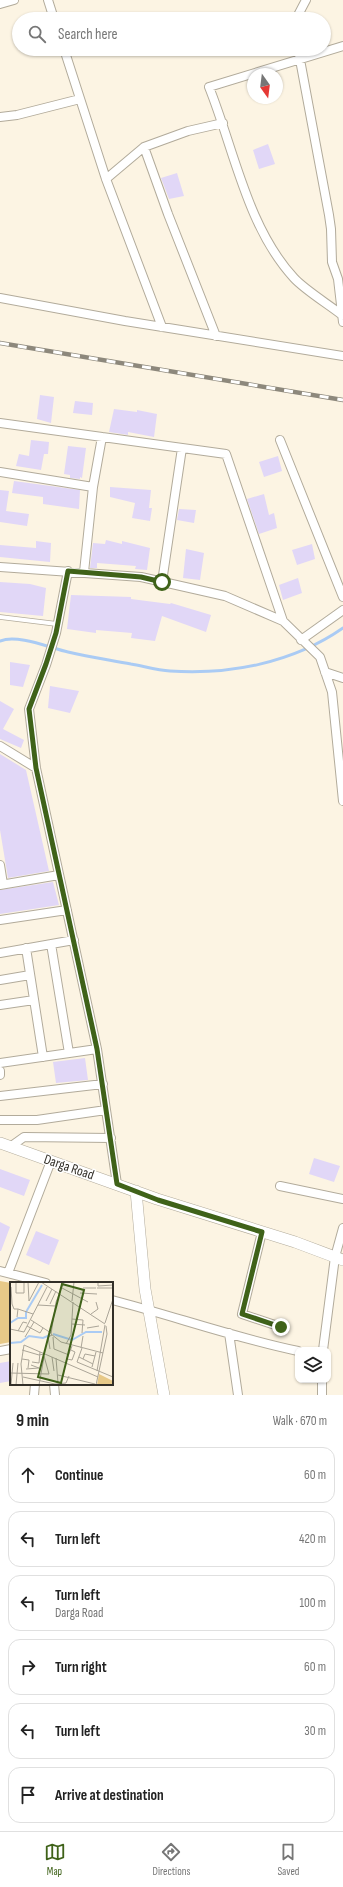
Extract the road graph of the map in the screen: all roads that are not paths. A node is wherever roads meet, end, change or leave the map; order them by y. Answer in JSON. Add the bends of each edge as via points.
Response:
{"nodes":[{"id":1,"x":12,"y":0,"type":"edge"},
{"id":2,"x":48,"y":0,"type":"edge"},
{"id":3,"x":306,"y":0,"type":"edge"},
{"id":4,"x":0,"y":4,"type":"edge"},
{"id":5,"x":52,"y":12,"type":"edge"},
{"id":6,"x":300,"y":12,"type":"edge"},
{"id":7,"x":343,"y":46,"type":"edge"},
{"id":8,"x":331,"y":49,"type":"edge"},
{"id":9,"x":66,"y":56,"type":"edge"},
{"id":10,"x":307,"y":56,"type":"edge"},
{"id":11,"x":300,"y":58,"type":"junction"},
{"id":12,"x":80,"y":99,"type":"junction"},
{"id":13,"x":0,"y":116,"type":"edge"},
{"id":14,"x":223,"y":123,"type":"junction"},
{"id":15,"x":144,"y":147,"type":"junction"},
{"id":16,"x":106,"y":179,"type":"junction"},
{"id":17,"x":0,"y":298,"type":"edge"},
{"id":18,"x":343,"y":319,"type":"edge"},
{"id":19,"x":162,"y":327,"type":"junction"},
{"id":20,"x":216,"y":336,"type":"junction"},
{"id":21,"x":343,"y":356,"type":"edge"},
{"id":22,"x":0,"y":423,"type":"edge"},
{"id":23,"x":102,"y":437,"type":"junction"},
{"id":24,"x":280,"y":440,"type":"dead end"},
{"id":25,"x":182,"y":448,"type":"junction"},
{"id":26,"x":0,"y":472,"type":"edge"},
{"id":27,"x":93,"y":487,"type":"junction"},
{"id":28,"x":0,"y":567,"type":"edge"},
{"id":29,"x":68,"y":571,"type":"junction"},
{"id":30,"x":84,"y":572,"type":"junction"},
{"id":31,"x":162,"y":582,"type":"junction"},
{"id":32,"x":343,"y":597,"type":"edge"},
{"id":33,"x":343,"y":610,"type":"edge"},
{"id":34,"x":0,"y":617,"type":"edge"},
{"id":35,"x":283,"y":620,"type":"junction"},
{"id":36,"x":58,"y":624,"type":"junction"},
{"id":37,"x":302,"y":641,"type":"junction"},
{"id":38,"x":325,"y":672,"type":"junction"},
{"id":39,"x":343,"y":678,"type":"edge"},
{"id":40,"x":0,"y":746,"type":"edge"},
{"id":41,"x":36,"y":768,"type":"junction"},
{"id":42,"x":343,"y":801,"type":"edge"},
{"id":43,"x":0,"y":865,"type":"edge"},
{"id":44,"x":59,"y":875,"type":"junction"},
{"id":45,"x":2,"y":885,"type":"edge"},
{"id":46,"x":67,"y":910,"type":"junction"},
{"id":47,"x":0,"y":920,"type":"edge"},
{"id":48,"x":74,"y":940,"type":"junction"},
{"id":49,"x":51,"y":944,"type":"junction"},
{"id":50,"x":26,"y":948,"type":"junction"},
{"id":51,"x":0,"y":952,"type":"edge"},
{"id":52,"x":30,"y":975,"type":"junction"},
{"id":53,"x":0,"y":980,"type":"edge"},
{"id":54,"x":34,"y":1000,"type":"junction"},
{"id":55,"x":0,"y":1005,"type":"edge"},
{"id":56,"x":97,"y":1049,"type":"junction"},
{"id":57,"x":70,"y":1053,"type":"junction"},
{"id":58,"x":43,"y":1057,"type":"junction"},
{"id":59,"x":0,"y":1063,"type":"edge"},
{"id":60,"x":0,"y":1071,"type":"edge"},
{"id":61,"x":0,"y":1075,"type":"edge"},
{"id":62,"x":103,"y":1084,"type":"junction"},
{"id":63,"x":0,"y":1096,"type":"edge"},
{"id":64,"x":106,"y":1110,"type":"junction"},
{"id":65,"x":0,"y":1120,"type":"edge"},
{"id":66,"x":111,"y":1138,"type":"junction"},
{"id":67,"x":5,"y":1145,"type":"edge"},
{"id":68,"x":51,"y":1161,"type":"junction"},
{"id":69,"x":117,"y":1184,"type":"junction"},
{"id":70,"x":280,"y":1186,"type":"dead end"},
{"id":71,"x":136,"y":1190,"type":"junction"},
{"id":72,"x":343,"y":1200,"type":"edge"},
{"id":73,"x":343,"y":1228,"type":"edge"},
{"id":74,"x":262,"y":1232,"type":"junction"},
{"id":75,"x":339,"y":1258,"type":"edge"},
{"id":76,"x":4,"y":1272,"type":"edge"},
{"id":77,"x":39,"y":1282,"type":"edge"},
{"id":78,"x":113,"y":1300,"type":"edge"},
{"id":79,"x":149,"y":1309,"type":"junction"},
{"id":80,"x":281,"y":1327,"type":"dead end"},
{"id":81,"x":229,"y":1333,"type":"junction"},
{"id":82,"x":324,"y":1347,"type":"edge"},
{"id":83,"x":10,"y":1349,"type":"edge"},
{"id":84,"x":295,"y":1350,"type":"edge"},
{"id":85,"x":0,"y":1351,"type":"edge"},
{"id":86,"x":322,"y":1383,"type":"edge"},
{"id":87,"x":35,"y":1385,"type":"edge"},
{"id":88,"x":54,"y":1385,"type":"edge"},
{"id":89,"x":34,"y":1395,"type":"edge"},
{"id":90,"x":55,"y":1395,"type":"edge"},
{"id":91,"x":164,"y":1395,"type":"edge"},
{"id":92,"x":238,"y":1395,"type":"edge"},
{"id":93,"x":322,"y":1395,"type":"edge"}],
"edges":[{"from":1,"to":4,"type":"street"},
{"from":2,"to":5,"type":"street"},
{"from":3,"to":6,"type":"street"},
{"from":7,"to":8,"type":"street"},
{"from":9,"to":12,"type":"street"},
{"from":10,"to":11,"type":"street"},
{"from":11,"to":14,"type":"street","via":[[209,87]]},
{"from":11,"to":18,"type":"street","via":[[329,215],[332,262],[338,279]]},
{"from":12,"to":13,"type":"street","via":[[17,115]]},
{"from":12,"to":16,"type":"street"},
{"from":14,"to":15,"type":"street","via":[[188,131]]},
{"from":14,"to":18,"type":"street","via":[[247,196],[270,244],[294,278]]},
{"from":15,"to":16,"type":"street"},
{"from":15,"to":20,"type":"street"},
{"from":16,"to":19,"type":"street"},
{"from":17,"to":19,"type":"street"},
{"from":19,"to":20,"type":"street"},
{"from":20,"to":21,"type":"street"},
{"from":22,"to":23,"type":"street"},
{"from":23,"to":25,"type":"street"},
{"from":23,"to":27,"type":"street"},
{"from":24,"to":32,"type":"street"},
{"from":25,"to":31,"type":"street"},
{"from":25,"to":35,"type":"street","via":[[226,454]]},
{"from":26,"to":27,"type":"street"},
{"from":27,"to":30,"type":"street"},
{"from":28,"to":29,"type":"street"},
{"from":29,"to":30,"type":"street"},
{"from":29,"to":36,"type":"street"},
{"from":30,"to":31,"type":"street","via":[[141,577]]},
{"from":31,"to":35,"type":"street","via":[[225,596]]},
{"from":33,"to":37,"type":"street"},
{"from":34,"to":36,"type":"lane"},
{"from":35,"to":37,"type":"street"},
{"from":36,"to":41,"type":"street","via":[[29,709]]},
{"from":37,"to":38,"type":"street","via":[[320,657]]},
{"from":38,"to":39,"type":"street"},
{"from":38,"to":42,"type":"street","via":[[332,692]]},
{"from":40,"to":41,"type":"street"},
{"from":41,"to":44,"type":"street"},
{"from":43,"to":45,"type":"street"},
{"from":44,"to":45,"type":"street"},
{"from":44,"to":46,"type":"street"},
{"from":46,"to":47,"type":"street"},
{"from":46,"to":48,"type":"street"},
{"from":48,"to":49,"type":"street"},
{"from":48,"to":56,"type":"street"},
{"from":49,"to":50,"type":"street"},
{"from":49,"to":57,"type":"street"},
{"from":50,"to":51,"type":"street"},
{"from":50,"to":52,"type":"street"},
{"from":52,"to":53,"type":"street"},
{"from":52,"to":54,"type":"street"},
{"from":54,"to":55,"type":"street"},
{"from":54,"to":58,"type":"street"},
{"from":56,"to":57,"type":"street"},
{"from":56,"to":62,"type":"street"},
{"from":57,"to":58,"type":"street"},
{"from":58,"to":59,"type":"street"},
{"from":60,"to":61,"type":"street"},
{"from":62,"to":63,"type":"street"},
{"from":62,"to":64,"type":"street"},
{"from":64,"to":65,"type":"street","via":[[37,1120]]},
{"from":64,"to":66,"type":"street"},
{"from":66,"to":67,"type":"street","via":[[24,1138]]},
{"from":66,"to":69,"type":"street"},
{"from":67,"to":68,"type":"street","name":"Darga Road"},
{"from":68,"to":69,"type":"street","name":"Darga Road"},
{"from":68,"to":76,"type":"street"},
{"from":69,"to":71,"type":"street","name":"Darga Road"},
{"from":70,"to":72,"type":"street"},
{"from":71,"to":74,"type":"street","name":"Darga Road","via":[[158,1200]]},
{"from":71,"to":79,"type":"street"},
{"from":73,"to":75,"type":"street"},
{"from":74,"to":75,"type":"street","name":"Darga Road"},
{"from":74,"to":80,"type":"street","via":[[242,1314]]},
{"from":75,"to":82,"type":"street"},
{"from":76,"to":77,"type":"street"},
{"from":78,"to":79,"type":"street"},
{"from":79,"to":81,"type":"street"},
{"from":79,"to":91,"type":"street"},
{"from":81,"to":84,"type":"street"},
{"from":81,"to":92,"type":"street"},
{"from":83,"to":85,"type":"street"},
{"from":86,"to":93,"type":"street"},
{"from":87,"to":89,"type":"street"},
{"from":88,"to":90,"type":"street"}]}
